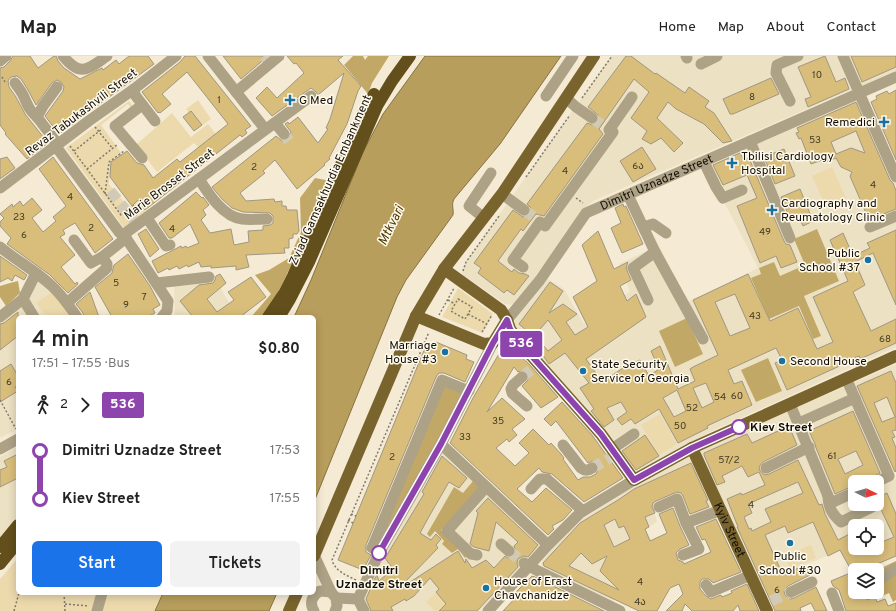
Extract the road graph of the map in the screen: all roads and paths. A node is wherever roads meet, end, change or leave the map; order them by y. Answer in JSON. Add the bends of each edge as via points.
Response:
{"nodes":[{"id":1,"x":6,"y":56,"type":"edge"},
{"id":2,"x":63,"y":56,"type":"edge"},
{"id":3,"x":107,"y":56,"type":"edge"},
{"id":4,"x":176,"y":56,"type":"edge"},
{"id":5,"x":208,"y":56,"type":"edge"},
{"id":6,"x":400,"y":56,"type":"edge"},
{"id":7,"x":410,"y":56,"type":"edge"},
{"id":8,"x":573,"y":56,"type":"edge"},
{"id":9,"x":717,"y":56,"type":"edge"},
{"id":10,"x":798,"y":56,"type":"edge"},
{"id":11,"x":843,"y":56,"type":"edge"},
{"id":12,"x":589,"y":58,"type":"edge"},
{"id":13,"x":273,"y":59,"type":"edge"},
{"id":14,"x":0,"y":60,"type":"edge"},
{"id":15,"x":701,"y":64,"type":"dead end"},
{"id":16,"x":895,"y":80,"type":"edge"},
{"id":17,"x":15,"y":82,"type":"dead end"},
{"id":18,"x":57,"y":87,"type":"dead end"},
{"id":19,"x":134,"y":90,"type":"junction"},
{"id":20,"x":236,"y":92,"type":"junction"},
{"id":21,"x":859,"y":93,"type":"junction"},
{"id":22,"x":311,"y":96,"type":"dead end"},
{"id":23,"x":546,"y":96,"type":"dead end"},
{"id":24,"x":632,"y":97,"type":"dead end"},
{"id":25,"x":566,"y":98,"type":"junction"},
{"id":26,"x":790,"y":101,"type":"dead end"},
{"id":27,"x":142,"y":105,"type":"junction"},
{"id":28,"x":37,"y":117,"type":"junction"},
{"id":29,"x":592,"y":118,"type":"tunnel mouth"},
{"id":30,"x":155,"y":121,"type":"dead end"},
{"id":31,"x":276,"y":123,"type":"junction"},
{"id":32,"x":96,"y":128,"type":"dead end"},
{"id":33,"x":102,"y":129,"type":"dead end"},
{"id":34,"x":265,"y":129,"type":"junction"},
{"id":35,"x":99,"y":132,"type":"junction"},
{"id":36,"x":284,"y":134,"type":"tunnel mouth"},
{"id":37,"x":750,"y":141,"type":"junction"},
{"id":38,"x":122,"y":144,"type":"junction"},
{"id":39,"x":56,"y":147,"type":"junction"},
{"id":40,"x":71,"y":147,"type":"dead end"},
{"id":41,"x":73,"y":152,"type":"junction"},
{"id":42,"x":142,"y":158,"type":"dead end"},
{"id":43,"x":704,"y":162,"type":"junction"},
{"id":44,"x":87,"y":169,"type":"junction"},
{"id":45,"x":491,"y":174,"type":"dead end"},
{"id":46,"x":896,"y":177,"type":"edge"},
{"id":47,"x":196,"y":181,"type":"junction"},
{"id":48,"x":0,"y":188,"type":"edge"},
{"id":49,"x":742,"y":190,"type":"dead end"},
{"id":50,"x":570,"y":193,"type":"junction"},
{"id":51,"x":105,"y":194,"type":"junction"},
{"id":52,"x":502,"y":194,"type":"junction"},
{"id":53,"x":628,"y":195,"type":"junction"},
{"id":54,"x":135,"y":205,"type":"dead end"},
{"id":55,"x":212,"y":206,"type":"dead end"},
{"id":56,"x":524,"y":210,"type":"tunnel mouth"},
{"id":57,"x":592,"y":210,"type":"junction"},
{"id":58,"x":896,"y":216,"type":"edge"},
{"id":59,"x":483,"y":217,"type":"junction"},
{"id":60,"x":147,"y":218,"type":"junction"},
{"id":61,"x":267,"y":219,"type":"dead end"},
{"id":62,"x":644,"y":227,"type":"junction"},
{"id":63,"x":870,"y":228,"type":"dead end"},
{"id":64,"x":666,"y":233,"type":"dead end"},
{"id":65,"x":125,"y":236,"type":"junction"},
{"id":66,"x":790,"y":238,"type":"dead end"},
{"id":67,"x":74,"y":240,"type":"dead end"},
{"id":68,"x":170,"y":245,"type":"dead end"},
{"id":69,"x":0,"y":247,"type":"edge"},
{"id":70,"x":655,"y":252,"type":"junction"},
{"id":71,"x":102,"y":257,"type":"junction"},
{"id":72,"x":523,"y":267,"type":"dead end"},
{"id":73,"x":444,"y":269,"type":"junction"},
{"id":74,"x":36,"y":273,"type":"junction"},
{"id":75,"x":209,"y":277,"type":"dead end"},
{"id":76,"x":157,"y":283,"type":"junction"},
{"id":77,"x":23,"y":299,"type":"junction"},
{"id":78,"x":448,"y":300,"type":"dead end"},
{"id":79,"x":648,"y":300,"type":"dead end"},
{"id":80,"x":67,"y":303,"type":"junction"},
{"id":81,"x":455,"y":304,"type":"junction"},
{"id":82,"x":497,"y":306,"type":"junction"},
{"id":83,"x":468,"y":314,"type":"junction"},
{"id":84,"x":33,"y":315,"type":"edge"},
{"id":85,"x":76,"y":315,"type":"edge"},
{"id":86,"x":167,"y":315,"type":"edge"},
{"id":87,"x":269,"y":315,"type":"edge"},
{"id":88,"x":280,"y":315,"type":"edge"},
{"id":89,"x":416,"y":316,"type":"junction"},
{"id":90,"x":0,"y":317,"type":"edge"},
{"id":91,"x":507,"y":320,"type":"junction"},
{"id":92,"x":487,"y":324,"type":"junction"},
{"id":93,"x":513,"y":334,"type":"junction"},
{"id":94,"x":480,"y":336,"type":"dead end"},
{"id":95,"x":704,"y":339,"type":"dead end"},
{"id":96,"x":495,"y":340,"type":"junction"},
{"id":97,"x":896,"y":356,"type":"edge"},
{"id":98,"x":415,"y":362,"type":"dead end"},
{"id":99,"x":418,"y":363,"type":"dead end"},
{"id":100,"x":413,"y":369,"type":"dead end"},
{"id":101,"x":416,"y":370,"type":"dead end"},
{"id":102,"x":522,"y":377,"type":"tunnel mouth"},
{"id":103,"x":846,"y":378,"type":"junction"},
{"id":104,"x":469,"y":391,"type":"junction"},
{"id":105,"x":855,"y":398,"type":"junction"},
{"id":106,"x":0,"y":400,"type":"edge"},
{"id":107,"x":790,"y":404,"type":"junction"},
{"id":108,"x":527,"y":406,"type":"dead end"},
{"id":109,"x":798,"y":423,"type":"junction"},
{"id":110,"x":16,"y":432,"type":"edge"},
{"id":111,"x":634,"y":434,"type":"dead end"},
{"id":112,"x":16,"y":435,"type":"edge"},
{"id":113,"x":441,"y":444,"type":"junction"},
{"id":114,"x":563,"y":445,"type":"dead end"},
{"id":115,"x":692,"y":448,"type":"junction"},
{"id":116,"x":809,"y":448,"type":"junction"},
{"id":117,"x":0,"y":449,"type":"edge"},
{"id":118,"x":613,"y":454,"type":"junction"},
{"id":119,"x":592,"y":468,"type":"dead end"},
{"id":120,"x":766,"y":468,"type":"dead end"},
{"id":121,"x":884,"y":478,"type":"edge"},
{"id":122,"x":634,"y":480,"type":"junction"},
{"id":123,"x":486,"y":487,"type":"junction"},
{"id":124,"x":531,"y":489,"type":"dead end"},
{"id":125,"x":396,"y":492,"type":"junction"},
{"id":126,"x":848,"y":495,"type":"edge"},
{"id":127,"x":828,"y":496,"type":"junction"},
{"id":128,"x":410,"y":498,"type":"junction"},
{"id":129,"x":659,"y":507,"type":"dead end"},
{"id":130,"x":720,"y":510,"type":"junction"},
{"id":131,"x":583,"y":511,"type":"junction"},
{"id":132,"x":864,"y":511,"type":"edge"},
{"id":133,"x":351,"y":514,"type":"dead end"},
{"id":134,"x":356,"y":516,"type":"dead end"},
{"id":135,"x":348,"y":520,"type":"dead end"},
{"id":136,"x":353,"y":522,"type":"dead end"},
{"id":137,"x":686,"y":523,"type":"junction"},
{"id":138,"x":16,"y":527,"type":"edge"},
{"id":139,"x":16,"y":544,"type":"edge"},
{"id":140,"x":548,"y":545,"type":"junction"},
{"id":141,"x":0,"y":547,"type":"edge"},
{"id":142,"x":372,"y":548,"type":"dead end"},
{"id":143,"x":316,"y":551,"type":"edge"},
{"id":144,"x":477,"y":555,"type":"dead end"},
{"id":145,"x":684,"y":555,"type":"dead end"},
{"id":146,"x":316,"y":560,"type":"edge"},
{"id":147,"x":0,"y":564,"type":"edge"},
{"id":148,"x":526,"y":565,"type":"junction"},
{"id":149,"x":896,"y":568,"type":"edge"},
{"id":150,"x":751,"y":575,"type":"junction"},
{"id":151,"x":884,"y":577,"type":"dead end"},
{"id":152,"x":812,"y":582,"type":"dead end"},
{"id":153,"x":706,"y":585,"type":"dead end"},
{"id":154,"x":791,"y":592,"type":"tunnel mouth"},
{"id":155,"x":832,"y":593,"type":"dead end"},
{"id":156,"x":316,"y":594,"type":"edge"},
{"id":157,"x":19,"y":595,"type":"edge"},
{"id":158,"x":64,"y":595,"type":"edge"},
{"id":159,"x":101,"y":595,"type":"edge"},
{"id":160,"x":297,"y":595,"type":"edge"},
{"id":161,"x":314,"y":595,"type":"edge"},
{"id":162,"x":334,"y":595,"type":"junction"},
{"id":163,"x":358,"y":599,"type":"junction"},
{"id":164,"x":65,"y":604,"type":"junction"},
{"id":165,"x":768,"y":605,"type":"edge"},
{"id":166,"x":94,"y":608,"type":"edge"},
{"id":167,"x":313,"y":608,"type":"edge"},
{"id":168,"x":492,"y":610,"type":"edge"},
{"id":169,"x":14,"y":611,"type":"edge"},
{"id":170,"x":65,"y":611,"type":"edge"},
{"id":171,"x":289,"y":611,"type":"edge"},
{"id":172,"x":335,"y":611,"type":"edge"},
{"id":173,"x":364,"y":611,"type":"edge"},
{"id":174,"x":620,"y":611,"type":"edge"},
{"id":175,"x":839,"y":611,"type":"edge"}],
"edges":[{"from":1,"to":14,"type":"street"},
{"from":2,"to":3,"type":"street","via":[[82,70],[89,69]]},
{"from":4,"to":19,"type":"street","name":"Revaz Tabukashvili Street"},
{"from":5,"to":20,"type":"street"},
{"from":6,"to":87,"type":"highway","name":"Zviad Gamsakhurdia Embankment","via":[[362,116],[293,276]]},
{"from":7,"to":88,"type":"highway","name":"Zviad Gamsakhurdia Embankment","via":[[377,106],[309,262]]},
{"from":8,"to":23,"type":"street"},
{"from":9,"to":15,"type":"street"},
{"from":10,"to":26,"type":"street","via":[[776,66],[776,73]]},
{"from":11,"to":21,"type":"street"},
{"from":12,"to":25,"type":"main road"},
{"from":13,"to":20,"type":"street"},
{"from":16,"to":21,"type":"street","name":"Dimitri Uznadze Street"},
{"from":17,"to":28,"type":"street","via":[[24,96],[26,105]]},
{"from":18,"to":28,"type":"street"},
{"from":19,"to":27,"type":"street"},
{"from":19,"to":39,"type":"street","name":"Revaz Tabukashvili Street"},
{"from":20,"to":34,"type":"street"},
{"from":21,"to":37,"type":"street","name":"Dimitri Uznadze Street"},
{"from":21,"to":46,"type":"street"},
{"from":22,"to":31,"type":"street","name":"Marie Brosset Street"},
{"from":24,"to":50,"type":"street","via":[[606,127],[613,132]]},
{"from":25,"to":29,"type":"street"},
{"from":25,"to":52,"type":"main road"},
{"from":27,"to":30,"type":"street"},
{"from":27,"to":38,"type":"street","via":[[115,126]]},
{"from":28,"to":39,"type":"street","via":[[54,139]]},
{"from":31,"to":34,"type":"street","name":"Marie Brosset Street"},
{"from":31,"to":36,"type":"street"},
{"from":32,"to":35,"type":"path"},
{"from":33,"to":35,"type":"path"},
{"from":34,"to":47,"type":"street","name":"Marie Brosset Street"},
{"from":35,"to":38,"type":"path"},
{"from":35,"to":41,"type":"path"},
{"from":37,"to":43,"type":"street","name":"Dimitri Uznadze Street"},
{"from":37,"to":66,"type":"street"},
{"from":38,"to":42,"type":"street"},
{"from":38,"to":44,"type":"path"},
{"from":38,"to":51,"type":"path","via":[[109,162]]},
{"from":39,"to":48,"type":"street","name":"Revaz Tabukashvili Street"},
{"from":39,"to":65,"type":"street","via":[[119,232]]},
{"from":40,"to":41,"type":"path"},
{"from":41,"to":44,"type":"path"},
{"from":43,"to":49,"type":"street","via":[[723,198]]},
{"from":43,"to":53,"type":"street","name":"Dimitri Uznadze Street"},
{"from":44,"to":51,"type":"path"},
{"from":45,"to":59,"type":"street","via":[[469,206]]},
{"from":47,"to":55,"type":"street"},
{"from":47,"to":60,"type":"street","name":"Marie Brosset Street"},
{"from":47,"to":61,"type":"street","via":[[219,205],[235,217]]},
{"from":50,"to":57,"type":"path"},
{"from":50,"to":72,"type":"street","via":[[545,226],[537,219],[513,260]]},
{"from":51,"to":54,"type":"path","via":[[121,215]]},
{"from":52,"to":56,"type":"street"},
{"from":52,"to":59,"type":"main road"},
{"from":53,"to":57,"type":"street","name":"Dimitri Uznadze Street"},
{"from":53,"to":62,"type":"street"},
{"from":57,"to":91,"type":"street","name":"Dimitri Uznadze Street","via":[[586,213],[540,280]]},
{"from":58,"to":63,"type":"street"},
{"from":59,"to":73,"type":"main road"},
{"from":60,"to":65,"type":"street","name":"Marie Brosset Street","via":[[136,223]]},
{"from":60,"to":68,"type":"street","via":[[166,246]]},
{"from":62,"to":64,"type":"street","via":[[653,224]]},
{"from":62,"to":70,"type":"street"},
{"from":65,"to":71,"type":"street"},
{"from":65,"to":76,"type":"street","name":"Marie Brosset Street"},
{"from":67,"to":71,"type":"street","via":[[91,263]]},
{"from":69,"to":74,"type":"street"},
{"from":70,"to":79,"type":"street","via":[[633,268]]},
{"from":70,"to":95,"type":"street"},
{"from":71,"to":80,"type":"street","via":[[107,268]]},
{"from":73,"to":82,"type":"main road"},
{"from":73,"to":89,"type":"main road"},
{"from":74,"to":77,"type":"street"},
{"from":74,"to":80,"type":"street"},
{"from":75,"to":76,"type":"street"},
{"from":76,"to":86,"type":"street","name":"Marie Brosset Street","via":[[168,301]]},
{"from":77,"to":84,"type":"street"},
{"from":77,"to":90,"type":"street"},
{"from":78,"to":81,"type":"path"},
{"from":80,"to":85,"type":"street"},
{"from":81,"to":83,"type":"path","via":[[458,299],[472,307]]},
{"from":81,"to":83,"type":"path","via":[[451,311],[465,319]]},
{"from":82,"to":91,"type":"main road"},
{"from":82,"to":92,"type":"path"},
{"from":83,"to":92,"type":"path"},
{"from":89,"to":96,"type":"main road","via":[[484,344]]},
{"from":89,"to":143,"type":"main road"},
{"from":91,"to":93,"type":"main road"},
{"from":91,"to":96,"type":"main road","name":"Dimitri Uznadze Street"},
{"from":92,"to":94,"type":"path"},
{"from":93,"to":96,"type":"main road"},
{"from":93,"to":118,"type":"main road","via":[[536,365],[601,434]]},
{"from":96,"to":104,"type":"street","name":"Dimitri Uznadze Street"},
{"from":97,"to":103,"type":"main road"},
{"from":98,"to":99,"type":"path"},
{"from":100,"to":101,"type":"path"},
{"from":102,"to":108,"type":"street","via":[[511,389],[512,393]]},
{"from":103,"to":105,"type":"street"},
{"from":103,"to":107,"type":"main road"},
{"from":104,"to":113,"type":"street","name":"Dimitri Uznadze Street"},
{"from":104,"to":125,"type":"street","via":[[442,380]]},
{"from":105,"to":109,"type":"street"},
{"from":105,"to":121,"type":"street","via":[[888,476]]},
{"from":106,"to":110,"type":"path"},
{"from":107,"to":109,"type":"street"},
{"from":107,"to":115,"type":"main road"},
{"from":109,"to":116,"type":"street"},
{"from":111,"to":118,"type":"street"},
{"from":112,"to":117,"type":"street"},
{"from":113,"to":123,"type":"street"},
{"from":113,"to":128,"type":"street","name":"Dimitri Uznadze Street"},
{"from":114,"to":119,"type":"street","via":[[584,471]]},
{"from":115,"to":122,"type":"main road"},
{"from":115,"to":130,"type":"main road","name":"Kyiv Street"},
{"from":116,"to":120,"type":"street"},
{"from":116,"to":127,"type":"street"},
{"from":118,"to":122,"type":"main road"},
{"from":122,"to":131,"type":"street"},
{"from":123,"to":140,"type":"street"},
{"from":123,"to":144,"type":"street","via":[[447,531],[471,554]]},
{"from":124,"to":131,"type":"street","via":[[540,479],[547,479]]},
{"from":125,"to":128,"type":"street"},
{"from":125,"to":142,"type":"street"},
{"from":126,"to":127,"type":"street","via":[[833,502]]},
{"from":127,"to":132,"type":"street","via":[[833,515],[841,522]]},
{"from":128,"to":163,"type":"street","name":"Dimitri Uznadze Street","via":[[379,553]]},
{"from":129,"to":137,"type":"street","via":[[677,499]]},
{"from":130,"to":137,"type":"street"},
{"from":130,"to":150,"type":"main road","name":"Kyiv Street"},
{"from":131,"to":140,"type":"street"},
{"from":133,"to":134,"type":"path"},
{"from":135,"to":136,"type":"path"},
{"from":137,"to":145,"type":"street","via":[[699,549]]},
{"from":138,"to":141,"type":"highway"},
{"from":139,"to":147,"type":"highway"},
{"from":140,"to":148,"type":"street"},
{"from":146,"to":162,"type":"street"},
{"from":148,"to":168,"type":"street"},
{"from":148,"to":174,"type":"street"},
{"from":149,"to":151,"type":"street"},
{"from":150,"to":153,"type":"street","via":[[711,592]]},
{"from":150,"to":165,"type":"main road","name":"Kyiv Street"},
{"from":152,"to":154,"type":"street"},
{"from":155,"to":175,"type":"street"},
{"from":156,"to":162,"type":"street","via":[[320,591]]},
{"from":157,"to":169,"type":"path"},
{"from":158,"to":164,"type":"path"},
{"from":159,"to":166,"type":"street"},
{"from":160,"to":167,"type":"street"},
{"from":160,"to":171,"type":"main road"},
{"from":161,"to":167,"type":"street"},
{"from":162,"to":163,"type":"street"},
{"from":162,"to":172,"type":"street","via":[[337,606]]},
{"from":163,"to":173,"type":"street"},
{"from":164,"to":166,"type":"path"},
{"from":164,"to":170,"type":"path"}]}
